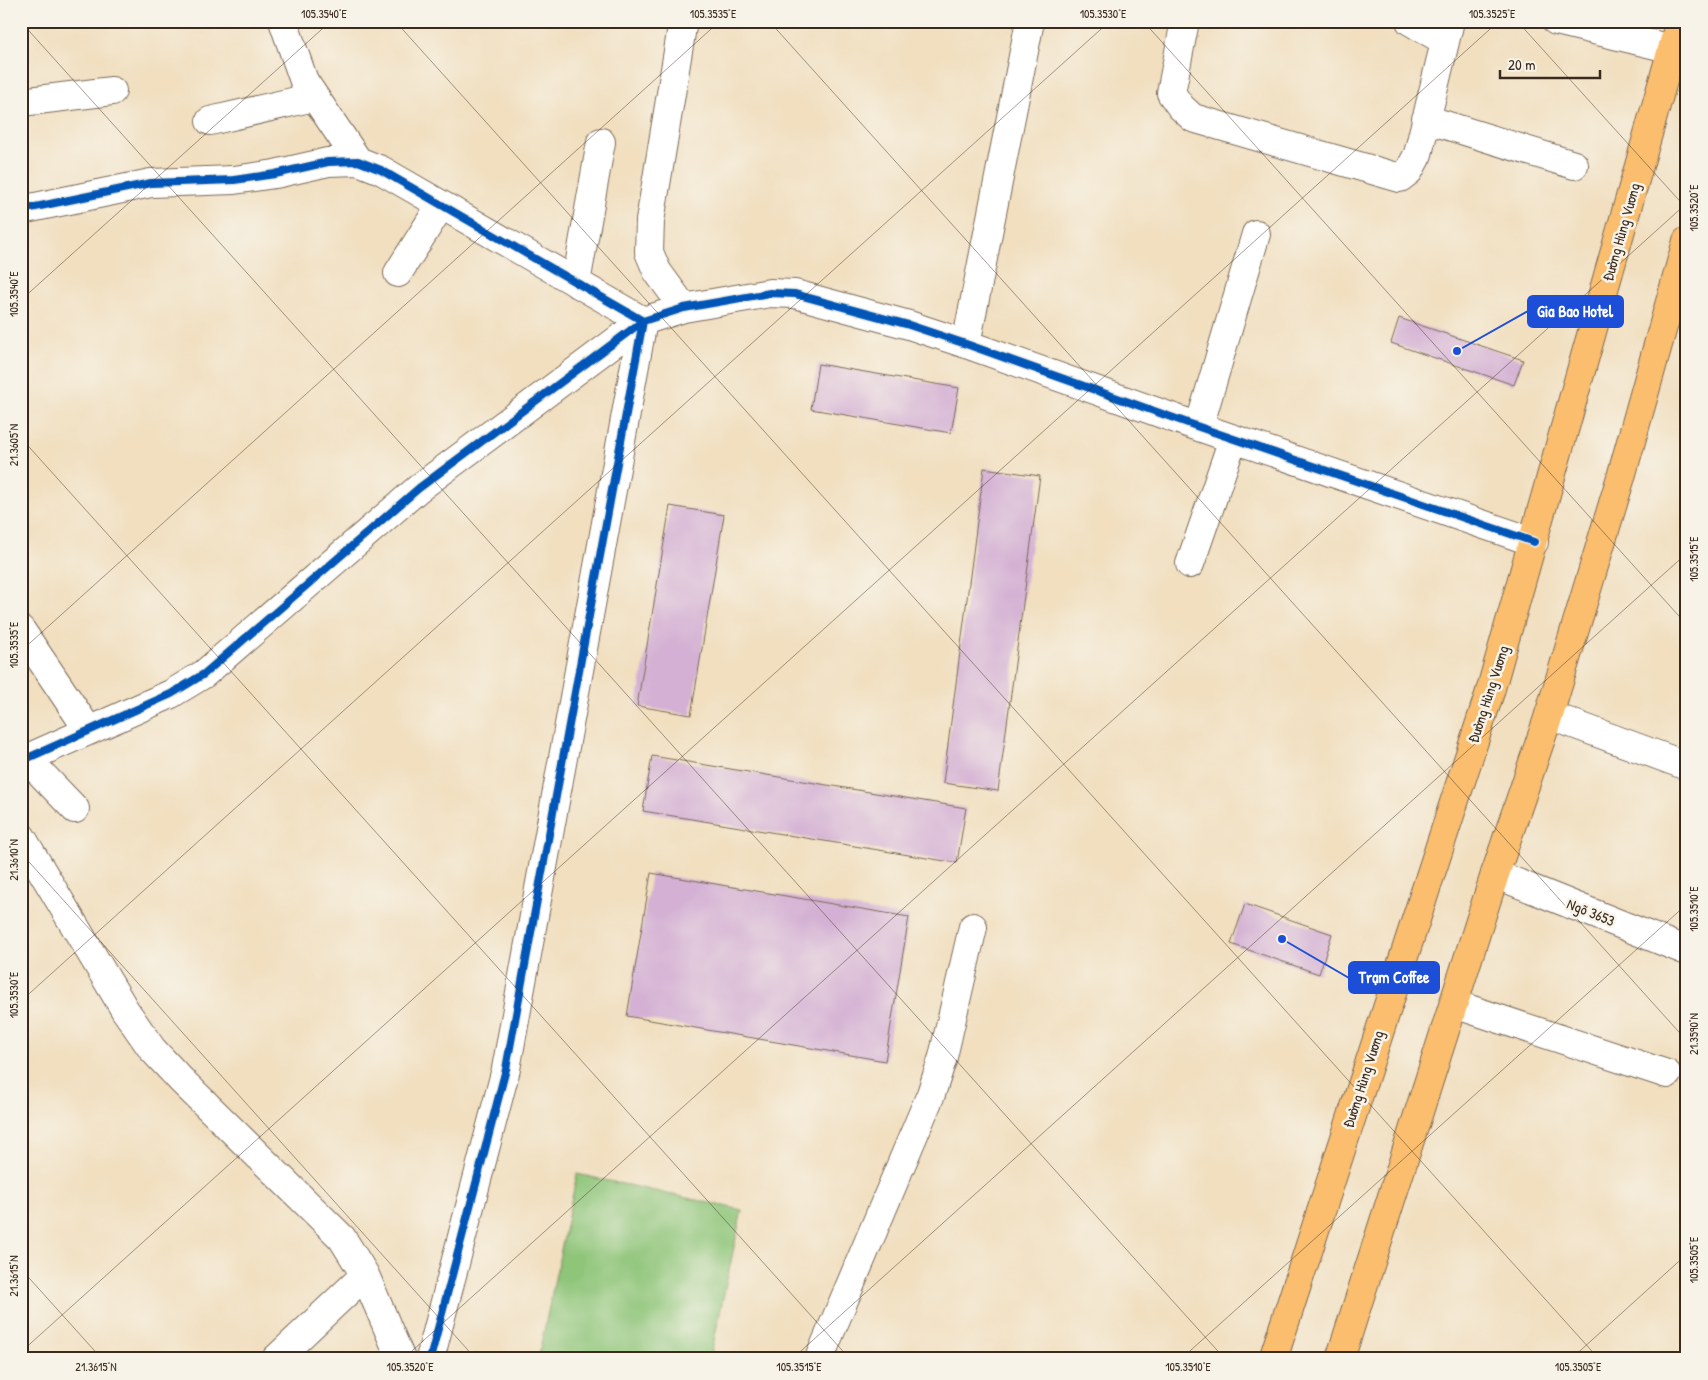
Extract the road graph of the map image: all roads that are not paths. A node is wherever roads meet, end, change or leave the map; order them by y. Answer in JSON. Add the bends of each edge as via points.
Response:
{"nodes":[{"id":1,"x":283,"y":21,"type":"edge"},
{"id":2,"x":683,"y":21,"type":"edge"},
{"id":3,"x":1030,"y":21,"type":"edge"},
{"id":4,"x":1185,"y":21,"type":"edge"},
{"id":5,"x":1410,"y":21,"type":"edge"},
{"id":6,"x":1556,"y":21,"type":"edge"},
{"id":7,"x":1680,"y":21,"type":"edge"},
{"id":8,"x":1448,"y":31,"type":"edge"},
{"id":9,"x":1672,"y":49,"type":"junction"},
{"id":10,"x":112,"y":91,"type":"dead end"},
{"id":11,"x":314,"y":97,"type":"junction"},
{"id":12,"x":21,"y":102,"type":"edge"},
{"id":13,"x":1426,"y":119,"type":"junction"},
{"id":14,"x":210,"y":121,"type":"dead end"},
{"id":15,"x":601,"y":142,"type":"dead end"},
{"id":16,"x":358,"y":161,"type":"junction"},
{"id":17,"x":1574,"y":165,"type":"dead end"},
{"id":18,"x":441,"y":205,"type":"junction"},
{"id":19,"x":21,"y":210,"type":"edge"},
{"id":20,"x":1256,"y":234,"type":"dead end"},
{"id":21,"x":1687,"y":241,"type":"edge"},
{"id":22,"x":398,"y":273,"type":"dead end"},
{"id":23,"x":576,"y":283,"type":"junction"},
{"id":24,"x":684,"y":308,"type":"junction"},
{"id":25,"x":643,"y":321,"type":"junction"},
{"id":26,"x":966,"y":344,"type":"junction"},
{"id":27,"x":1199,"y":427,"type":"junction"},
{"id":28,"x":1233,"y":439,"type":"junction"},
{"id":29,"x":1534,"y":542,"type":"junction"},
{"id":30,"x":1190,"y":564,"type":"dead end"},
{"id":31,"x":21,"y":630,"type":"edge"},
{"id":32,"x":1549,"y":715,"type":"junction"},
{"id":33,"x":89,"y":731,"type":"junction"},
{"id":34,"x":24,"y":760,"type":"edge"},
{"id":35,"x":1687,"y":766,"type":"edge"},
{"id":36,"x":74,"y":810,"type":"dead end"},
{"id":37,"x":21,"y":836,"type":"edge"},
{"id":38,"x":1495,"y":874,"type":"junction"},
{"id":39,"x":973,"y":927,"type":"dead end"},
{"id":40,"x":1687,"y":951,"type":"edge"},
{"id":41,"x":1454,"y":1004,"type":"junction"},
{"id":42,"x":1667,"y":1074,"type":"dead end"},
{"id":43,"x":365,"y":1275,"type":"junction"},
{"id":44,"x":276,"y":1359,"type":"edge"},
{"id":45,"x":401,"y":1359,"type":"edge"},
{"id":46,"x":430,"y":1359,"type":"edge"},
{"id":47,"x":818,"y":1359,"type":"edge"},
{"id":48,"x":1273,"y":1359,"type":"edge"},
{"id":49,"x":1340,"y":1359,"type":"edge"}],
"edges":[{"from":1,"to":11,"type":"street","via":[[304,81]]},
{"from":2,"to":24,"type":"street","via":[[650,221],[649,252],[656,271]]},
{"from":3,"to":26,"type":"street"},
{"from":4,"to":13,"type":"street","via":[[1171,93],[1193,118],[1400,178],[1409,171],[1418,154]]},
{"from":5,"to":8,"type":"street"},
{"from":6,"to":9,"type":"street"},
{"from":7,"to":9,"type":"highway","name":"Đường Hùng Vương"},
{"from":8,"to":13,"type":"street"},
{"from":9,"to":29,"type":"highway","name":"Đường Hùng Vương"},
{"from":10,"to":12,"type":"street"},
{"from":11,"to":14,"type":"street"},
{"from":11,"to":16,"type":"street"},
{"from":13,"to":17,"type":"street"},
{"from":15,"to":23,"type":"street"},
{"from":16,"to":18,"type":"street","via":[[381,170]]},
{"from":16,"to":19,"type":"street","via":[[328,162],[234,180],[151,184]]},
{"from":18,"to":22,"type":"street"},
{"from":18,"to":23,"type":"street"},
{"from":20,"to":27,"type":"street"},
{"from":21,"to":32,"type":"highway","via":[[1621,477]]},
{"from":23,"to":25,"type":"street"},
{"from":24,"to":25,"type":"street"},
{"from":24,"to":26,"type":"street","via":[[770,293],[795,294]]},
{"from":25,"to":33,"type":"street","via":[[419,488],[204,674],[171,694]]},
{"from":25,"to":46,"type":"street","via":[[506,1069]]},
{"from":26,"to":27,"type":"street"},
{"from":27,"to":28,"type":"street"},
{"from":28,"to":29,"type":"street"},
{"from":28,"to":30,"type":"street"},
{"from":29,"to":48,"type":"highway","name":"Đường Hùng Vương","via":[[1490,692]]},
{"from":31,"to":33,"type":"street"},
{"from":32,"to":35,"type":"street"},
{"from":32,"to":38,"type":"highway"},
{"from":33,"to":34,"type":"street"},
{"from":34,"to":36,"type":"street"},
{"from":37,"to":43,"type":"street","via":[[125,1010],[152,1049],[342,1238]]},
{"from":38,"to":40,"type":"street","name":"Ngõ 3653"},
{"from":38,"to":41,"type":"highway"},
{"from":39,"to":47,"type":"street","via":[[943,1057],[931,1094]]},
{"from":41,"to":42,"type":"street"},
{"from":41,"to":49,"type":"highway"},
{"from":43,"to":44,"type":"street"},
{"from":43,"to":45,"type":"street"}]}
